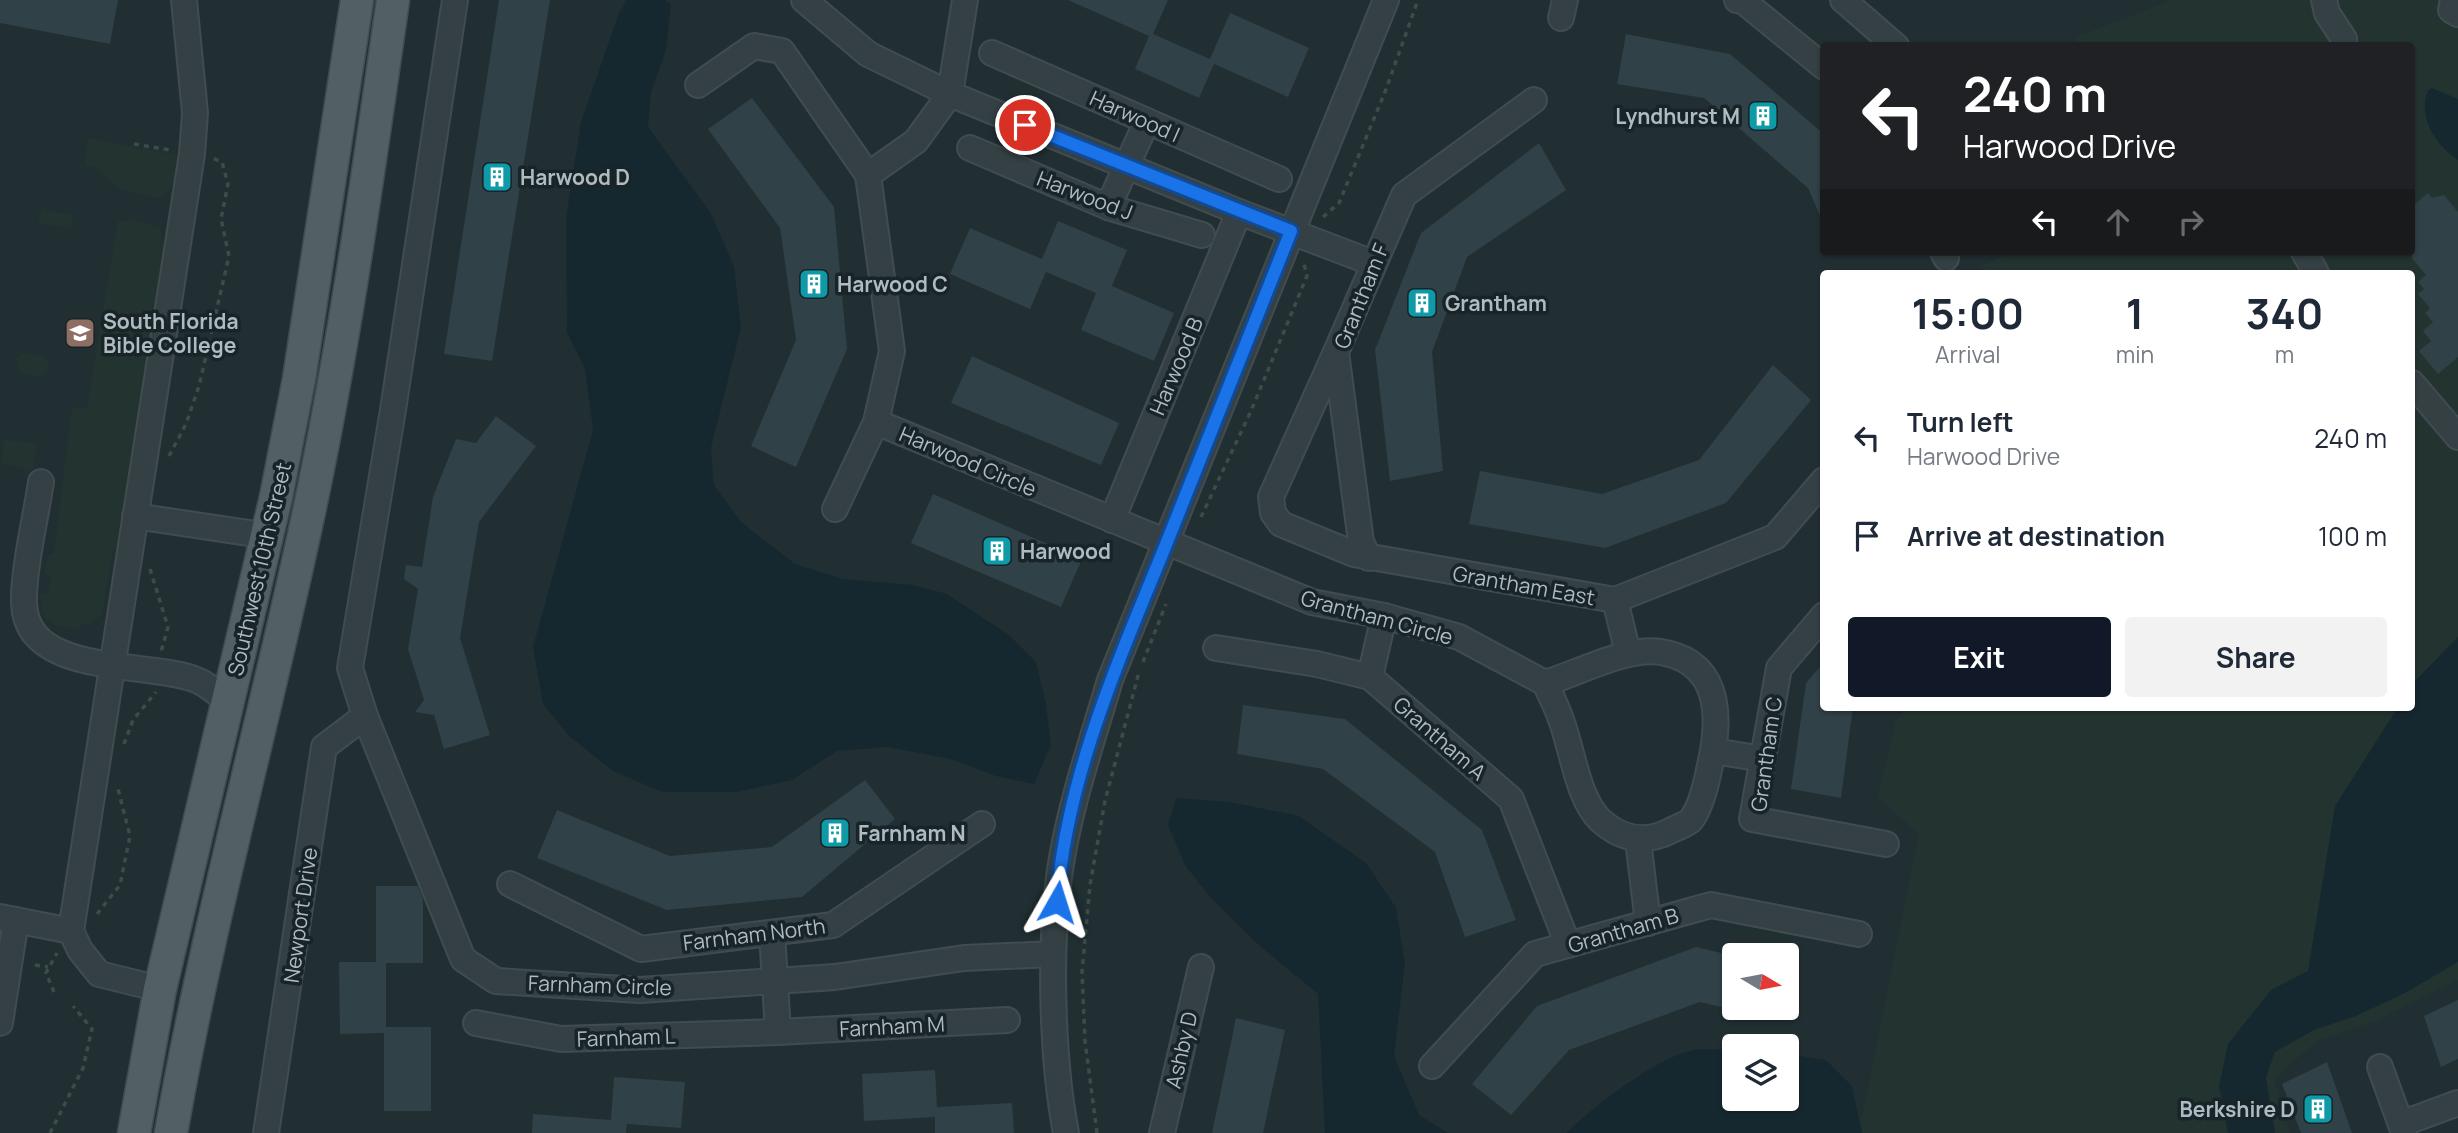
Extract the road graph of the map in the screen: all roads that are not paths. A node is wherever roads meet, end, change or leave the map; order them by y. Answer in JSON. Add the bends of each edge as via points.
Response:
{"nodes":[{"id":1,"x":184,"y":0,"type":"edge"},
{"id":2,"x":357,"y":0,"type":"edge"},
{"id":3,"x":393,"y":0,"type":"edge"},
{"id":4,"x":455,"y":0,"type":"edge"},
{"id":5,"x":804,"y":0,"type":"edge"},
{"id":6,"x":965,"y":0,"type":"edge"},
{"id":7,"x":1386,"y":0,"type":"edge"},
{"id":8,"x":1737,"y":0,"type":"edge"},
{"id":9,"x":1843,"y":0,"type":"edge"},
{"id":10,"x":2324,"y":0,"type":"edge"},
{"id":11,"x":2453,"y":0,"type":"edge"},
{"id":12,"x":2458,"y":14,"type":"edge"},
{"id":13,"x":1891,"y":42,"type":"edge"},
{"id":14,"x":2344,"y":42,"type":"edge"},
{"id":15,"x":992,"y":53,"type":"dead end"},
{"id":16,"x":1820,"y":64,"type":"edge"},
{"id":17,"x":698,"y":85,"type":"dead end"},
{"id":18,"x":950,"y":94,"type":"junction"},
{"id":19,"x":1534,"y":100,"type":"dead end"},
{"id":20,"x":1147,"y":121,"type":"junction"},
{"id":21,"x":970,"y":148,"type":"dead end"},
{"id":22,"x":1125,"y":166,"type":"junction"},
{"id":23,"x":868,"y":175,"type":"junction"},
{"id":24,"x":1279,"y":179,"type":"dead end"},
{"id":25,"x":1108,"y":206,"type":"junction"},
{"id":26,"x":1240,"y":212,"type":"junction"},
{"id":27,"x":1291,"y":231,"type":"junction"},
{"id":28,"x":1202,"y":235,"type":"dead end"},
{"id":29,"x":1373,"y":263,"type":"junction"},
{"id":30,"x":1336,"y":352,"type":"junction"},
{"id":31,"x":2415,"y":386,"type":"edge"},
{"id":32,"x":876,"y":422,"type":"junction"},
{"id":33,"x":2457,"y":434,"type":"edge"},
{"id":34,"x":41,"y":482,"type":"dead end"},
{"id":35,"x":1820,"y":485,"type":"edge"},
{"id":36,"x":835,"y":509,"type":"dead end"},
{"id":37,"x":135,"y":516,"type":"junction"},
{"id":38,"x":1112,"y":520,"type":"junction"},
{"id":39,"x":268,"y":536,"type":"junction"},
{"id":40,"x":1167,"y":543,"type":"junction"},
{"id":41,"x":1362,"y":556,"type":"junction"},
{"id":42,"x":1615,"y":600,"type":"junction"},
{"id":43,"x":1384,"y":616,"type":"junction"},
{"id":44,"x":1820,"y":620,"type":"edge"},
{"id":45,"x":1216,"y":648,"type":"dead end"},
{"id":46,"x":1628,"y":653,"type":"junction"},
{"id":47,"x":275,"y":662,"type":"junction"},
{"id":48,"x":112,"y":664,"type":"junction"},
{"id":49,"x":1370,"y":677,"type":"junction"},
{"id":50,"x":1545,"y":683,"type":"junction"},
{"id":51,"x":229,"y":703,"type":"junction"},
{"id":52,"x":365,"y":716,"type":"junction"},
{"id":53,"x":1714,"y":751,"type":"junction"},
{"id":54,"x":1763,"y":759,"type":"junction"},
{"id":55,"x":982,"y":824,"type":"dead end"},
{"id":56,"x":1639,"y":840,"type":"junction"},
{"id":57,"x":1886,"y":844,"type":"dead end"},
{"id":58,"x":510,"y":884,"type":"dead end"},
{"id":59,"x":8,"y":919,"type":"edge"},
{"id":60,"x":1648,"y":923,"type":"junction"},
{"id":61,"x":772,"y":933,"type":"junction"},
{"id":62,"x":1860,"y":934,"type":"dead end"},
{"id":63,"x":67,"y":938,"type":"junction"},
{"id":64,"x":1568,"y":945,"type":"junction"},
{"id":65,"x":1053,"y":954,"type":"junction"},
{"id":66,"x":1201,"y":967,"type":"dead end"},
{"id":67,"x":776,"y":981,"type":"junction"},
{"id":68,"x":160,"y":989,"type":"junction"},
{"id":69,"x":1007,"y":1020,"type":"dead end"},
{"id":70,"x":0,"y":1023,"type":"edge"},
{"id":71,"x":476,"y":1023,"type":"dead end"},
{"id":72,"x":778,"y":1032,"type":"junction"},
{"id":73,"x":1432,"y":1066,"type":"dead end"},
{"id":74,"x":2380,"y":1067,"type":"dead end"},
{"id":75,"x":2458,"y":1103,"type":"edge"},
{"id":76,"x":2403,"y":1129,"type":"edge"},
{"id":77,"x":134,"y":1133,"type":"edge"},
{"id":78,"x":170,"y":1133,"type":"edge"},
{"id":79,"x":266,"y":1133,"type":"edge"},
{"id":80,"x":1066,"y":1133,"type":"edge"},
{"id":81,"x":1162,"y":1133,"type":"edge"}],
"edges":[{"from":1,"to":37,"type":"street","via":[[195,113],[192,154]]},
{"from":2,"to":39,"type":"main road","name":"Southwest 10th Street","via":[[299,379]]},
{"from":3,"to":47,"type":"main road","name":"Southwest 10th Street","via":[[332,394]]},
{"from":4,"to":52,"type":"street","name":"Farnham Circle","via":[[350,668]]},
{"from":5,"to":18,"type":"street","via":[[868,54]]},
{"from":6,"to":18,"type":"street"},
{"from":7,"to":27,"type":"street"},
{"from":8,"to":16,"type":"street"},
{"from":9,"to":13,"type":"street"},
{"from":10,"to":14,"type":"street"},
{"from":11,"to":12,"type":"street","via":[[2451,10]]},
{"from":15,"to":20,"type":"street","name":"Harwood I"},
{"from":17,"to":23,"type":"street","via":[[754,46],[782,51]]},
{"from":18,"to":22,"type":"street"},
{"from":18,"to":23,"type":"street","via":[[916,141]]},
{"from":19,"to":29,"type":"street","name":"Grantham F","via":[[1404,194]]},
{"from":20,"to":22,"type":"street"},
{"from":20,"to":24,"type":"street","name":"Harwood I"},
{"from":21,"to":25,"type":"street","name":"Harwood J"},
{"from":22,"to":25,"type":"street"},
{"from":22,"to":26,"type":"street"},
{"from":23,"to":32,"type":"street","name":"Harwood Circle","via":[[892,351]]},
{"from":25,"to":28,"type":"street","name":"Harwood J"},
{"from":26,"to":27,"type":"street"},
{"from":26,"to":38,"type":"street","name":"Harwood B"},
{"from":27,"to":29,"type":"street"},
{"from":27,"to":40,"type":"street"},
{"from":29,"to":30,"type":"street","name":"Grantham F"},
{"from":30,"to":41,"type":"street","name":"Grantham F"},
{"from":30,"to":41,"type":"street","via":[[1271,497],[1273,513],[1296,532]]},
{"from":31,"to":33,"type":"street"},
{"from":32,"to":36,"type":"street"},
{"from":32,"to":38,"type":"street","name":"Harwood Circle"},
{"from":34,"to":48,"type":"street","via":[[24,602],[26,622],[40,643],[70,657]]},
{"from":35,"to":42,"type":"street","name":"Grantham East","via":[[1774,537]]},
{"from":37,"to":39,"type":"street"},
{"from":37,"to":48,"type":"street"},
{"from":38,"to":40,"type":"street","name":"Harwood Circle"},
{"from":39,"to":47,"type":"main road","via":[[278,582]]},
{"from":39,"to":51,"type":"main road","name":"Southwest 10th Street"},
{"from":40,"to":43,"type":"street","name":"Grantham Circle","via":[[1312,602]]},
{"from":40,"to":65,"type":"street","via":[[1110,680],[1078,788],[1059,877]]},
{"from":41,"to":42,"type":"street","name":"Grantham East"},
{"from":42,"to":46,"type":"street"},
{"from":43,"to":49,"type":"street"},
{"from":43,"to":50,"type":"street","name":"Grantham Circle","via":[[1459,638]]},
{"from":44,"to":54,"type":"street","name":"Grantham C","via":[[1779,668]]},
{"from":45,"to":49,"type":"street","name":"Grantham A"},
{"from":46,"to":50,"type":"street"},
{"from":46,"to":53,"type":"street","via":[[1665,652],[1694,664],[1710,684],[1717,712]]},
{"from":47,"to":78,"type":"main road","name":"Southwest 10th Street","via":[[209,931]]},
{"from":48,"to":51,"type":"street","via":[[185,676],[210,686]]},
{"from":48,"to":63,"type":"street"},
{"from":49,"to":64,"type":"street","name":"Grantham A","via":[[1511,799]]},
{"from":50,"to":56,"type":"street","via":[[1598,818],[1616,832]]},
{"from":51,"to":68,"type":"main road","name":"Southwest 10th Street"},
{"from":52,"to":67,"type":"street","name":"Farnham Circle","via":[[463,959],[496,981],[640,990]]},
{"from":52,"to":79,"type":"street","name":"Newport Drive","via":[[324,747]]},
{"from":53,"to":54,"type":"street"},
{"from":53,"to":56,"type":"street","via":[[1690,820],[1662,835]]},
{"from":54,"to":57,"type":"street","name":"Grantham C","via":[[1752,819]]},
{"from":55,"to":61,"type":"street","name":"Farnham North","via":[[833,925]]},
{"from":56,"to":60,"type":"street"},
{"from":58,"to":61,"type":"street","name":"Farnham North","via":[[641,949]]},
{"from":59,"to":63,"type":"street"},
{"from":59,"to":70,"type":"street"},
{"from":60,"to":62,"type":"street","name":"Grantham B","via":[[1711,905]]},
{"from":60,"to":64,"type":"street","name":"Grantham B"},
{"from":61,"to":67,"type":"street"},
{"from":63,"to":68,"type":"street","via":[[99,974]]},
{"from":64,"to":73,"type":"street","name":"Grantham B","via":[[1535,954]]},
{"from":65,"to":67,"type":"street","name":"Farnham Circle","via":[[964,958]]},
{"from":65,"to":80,"type":"street","via":[[1060,1103]]},
{"from":66,"to":81,"type":"street","name":"Ashby D"},
{"from":67,"to":72,"type":"street"},
{"from":68,"to":77,"type":"main road","name":"Southwest 10th Street"},
{"from":68,"to":78,"type":"main road","via":[[170,1036]]},
{"from":69,"to":72,"type":"street","name":"Farnham M"},
{"from":71,"to":72,"type":"street","name":"Farnham L","via":[[561,1039]]},
{"from":74,"to":76,"type":"street"},
{"from":75,"to":76,"type":"street"}]}
